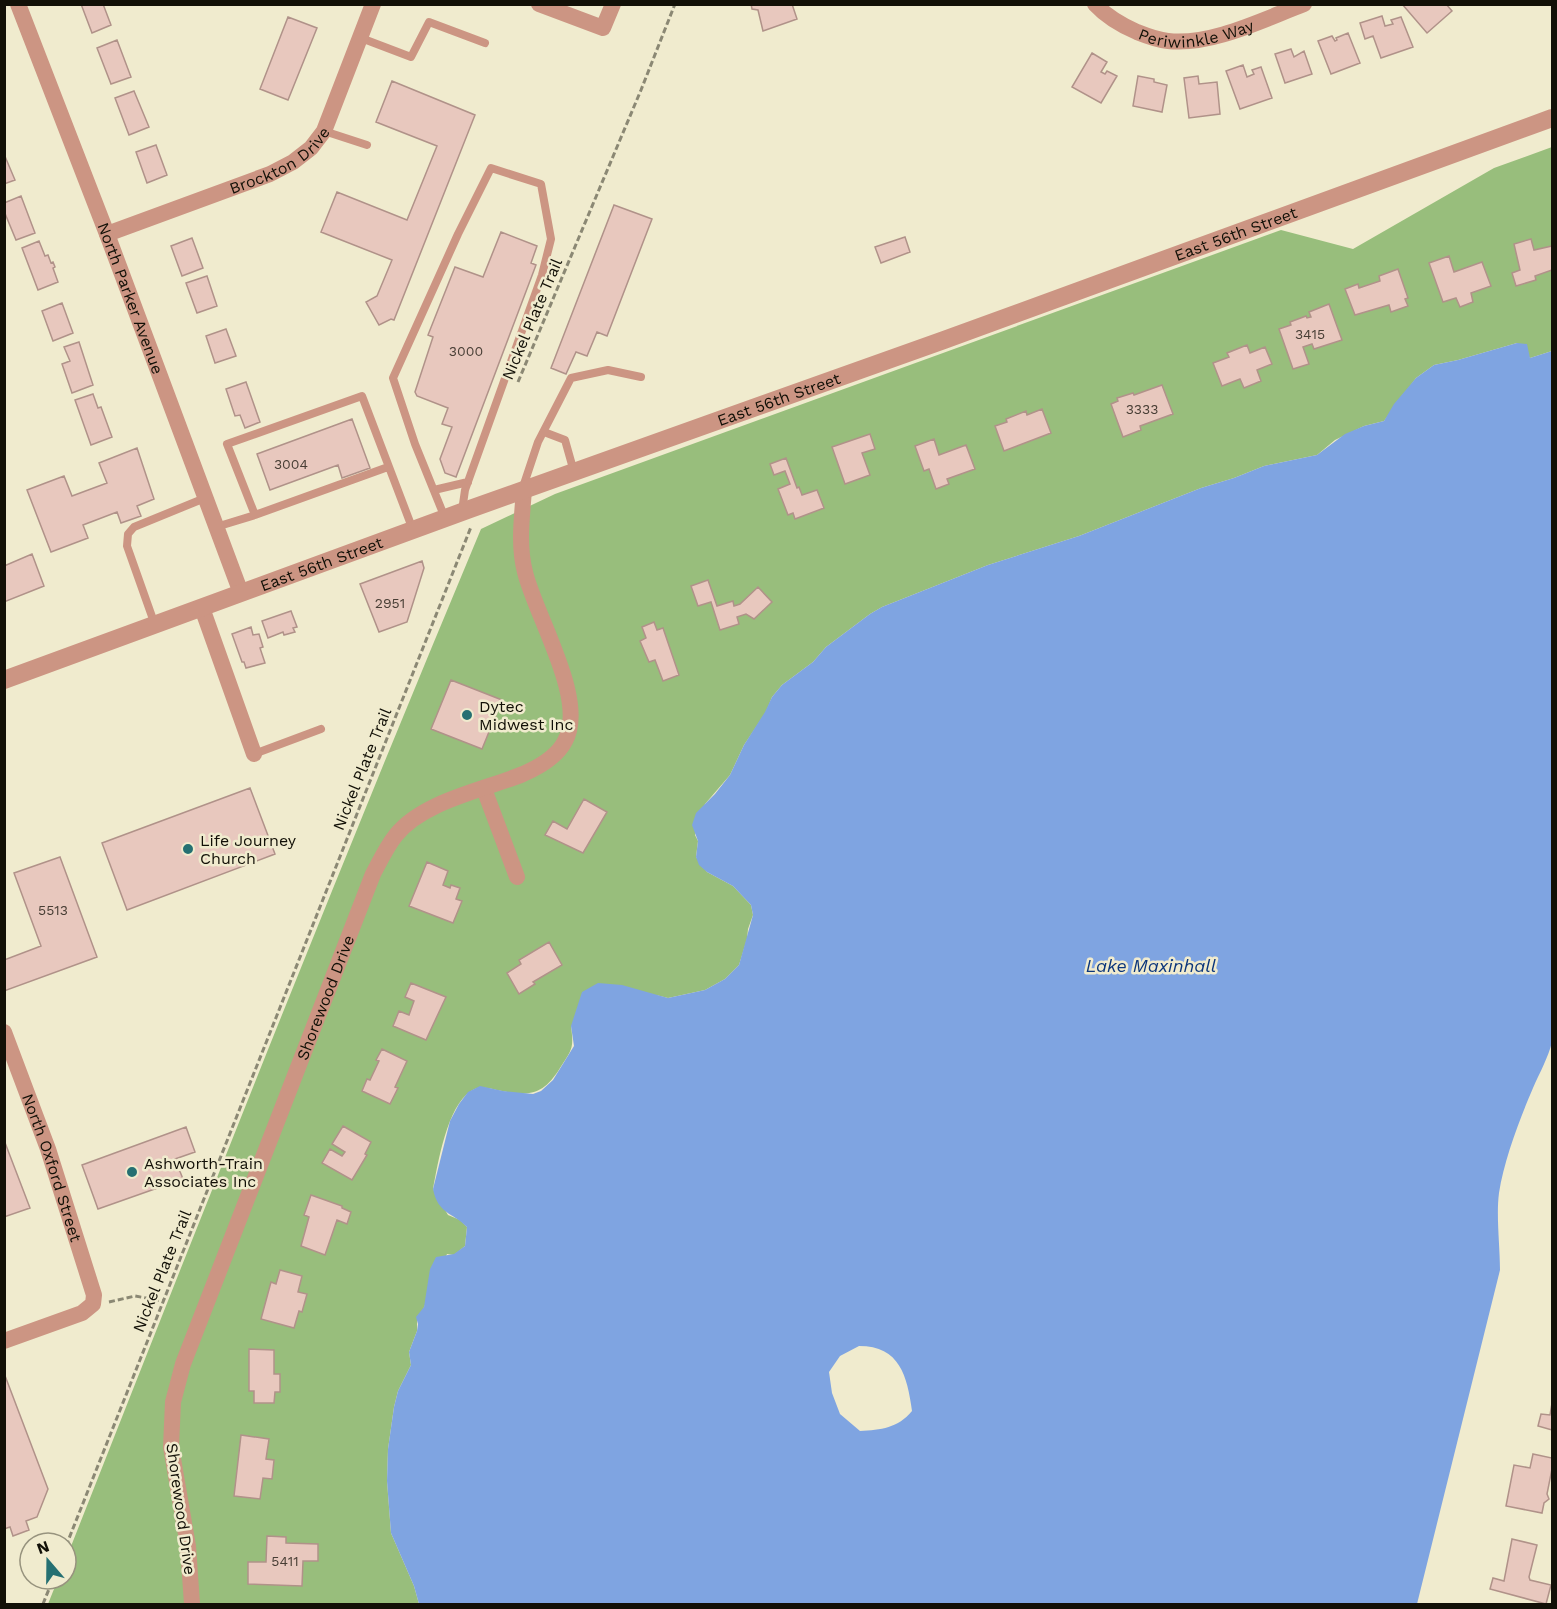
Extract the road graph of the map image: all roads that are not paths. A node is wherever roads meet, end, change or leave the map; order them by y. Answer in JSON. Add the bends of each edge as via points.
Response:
{"nodes":[{"id":1,"x":18,"y":4,"type":"edge"},
{"id":2,"x":373,"y":4,"type":"edge"},
{"id":3,"x":539,"y":4,"type":"edge"},
{"id":4,"x":613,"y":4,"type":"edge"},
{"id":5,"x":1095,"y":4,"type":"edge"},
{"id":6,"x":1304,"y":4,"type":"edge"},
{"id":7,"x":361,"y":38,"type":"junction"},
{"id":8,"x":486,"y":43,"type":"dead end"},
{"id":9,"x":1552,"y":118,"type":"edge"},
{"id":10,"x":324,"y":131,"type":"junction"},
{"id":11,"x":367,"y":145,"type":"dead end"},
{"id":12,"x":107,"y":234,"type":"junction"},
{"id":13,"x":641,"y":377,"type":"dead end"},
{"id":14,"x":544,"y":432,"type":"junction"},
{"id":15,"x":388,"y":466,"type":"junction"},
{"id":16,"x":574,"y":472,"type":"junction"},
{"id":17,"x":468,"y":482,"type":"junction"},
{"id":18,"x":434,"y":490,"type":"junction"},
{"id":19,"x":523,"y":490,"type":"junction"},
{"id":20,"x":205,"y":498,"type":"junction"},
{"id":21,"x":459,"y":513,"type":"junction"},
{"id":22,"x":255,"y":515,"type":"junction"},
{"id":23,"x":216,"y":527,"type":"junction"},
{"id":24,"x":413,"y":530,"type":"junction"},
{"id":25,"x":241,"y":593,"type":"junction"},
{"id":26,"x":202,"y":608,"type":"junction"},
{"id":27,"x":155,"y":625,"type":"junction"},
{"id":28,"x":4,"y":680,"type":"edge"},
{"id":29,"x":321,"y":729,"type":"dead end"},
{"id":30,"x":254,"y":754,"type":"joint"},
{"id":31,"x":484,"y":789,"type":"junction"},
{"id":32,"x":517,"y":877,"type":"dead end"},
{"id":33,"x":4,"y":1032,"type":"edge"},
{"id":34,"x":4,"y":1341,"type":"edge"},
{"id":35,"x":192,"y":1605,"type":"edge"}],
"edges":[{"from":1,"to":12,"type":"street","name":"North Parker Avenue"},
{"from":2,"to":7,"type":"street","name":"Brockton Drive"},
{"from":3,"to":4,"type":"street","via":[[603,28]]},
{"from":5,"to":6,"type":"street","name":"Periwinkle Way","via":[[1121,26],[1170,41],[1214,37]]},
{"from":7,"to":8,"type":"lane","via":[[411,57],[429,22]]},
{"from":7,"to":10,"type":"street","name":"Brockton Drive"},
{"from":9,"to":16,"type":"street","name":"East 56th Street"},
{"from":10,"to":11,"type":"lane"},
{"from":10,"to":12,"type":"street","name":"Brockton Drive","via":[[311,148],[270,174]]},
{"from":12,"to":20,"type":"street","name":"North Parker Avenue"},
{"from":13,"to":14,"type":"lane","via":[[608,370],[571,378]]},
{"from":14,"to":16,"type":"lane","via":[[565,440]]},
{"from":14,"to":19,"type":"lane"},
{"from":15,"to":22,"type":"lane"},
{"from":15,"to":22,"type":"lane","via":[[362,396],[227,444]]},
{"from":15,"to":24,"type":"lane"},
{"from":16,"to":19,"type":"street","name":"East 56th Street"},
{"from":17,"to":18,"type":"lane"},
{"from":17,"to":18,"type":"lane","via":[[542,275],[551,239],[541,184],[492,168],[393,378]]},
{"from":17,"to":21,"type":"lane"},
{"from":18,"to":21,"type":"lane"},
{"from":19,"to":21,"type":"street","name":"East 56th Street"},
{"from":19,"to":31,"type":"street","name":"Shorewood Drive","via":[[522,560],[571,701],[571,724],[564,743],[550,758]]},
{"from":20,"to":23,"type":"street","name":"North Parker Avenue"},
{"from":20,"to":27,"type":"lane","via":[[134,527],[128,534],[128,546]]},
{"from":21,"to":24,"type":"street","name":"East 56th Street"},
{"from":22,"to":23,"type":"lane"},
{"from":23,"to":25,"type":"street","name":"North Parker Avenue"},
{"from":24,"to":25,"type":"street","name":"East 56th Street"},
{"from":25,"to":26,"type":"street","name":"East 56th Street"},
{"from":26,"to":27,"type":"street","name":"East 56th Street"},
{"from":26,"to":30,"type":"street"},
{"from":27,"to":28,"type":"street","name":"East 56th Street"},
{"from":29,"to":30,"type":"lane"},
{"from":31,"to":32,"type":"street"},
{"from":31,"to":35,"type":"street","name":"Shorewood Drive","via":[[418,816],[397,833],[373,874],[183,1364],[170,1433],[188,1546]]},
{"from":33,"to":34,"type":"street","name":"North Oxford Street","via":[[93,1287],[90,1306]]}]}
